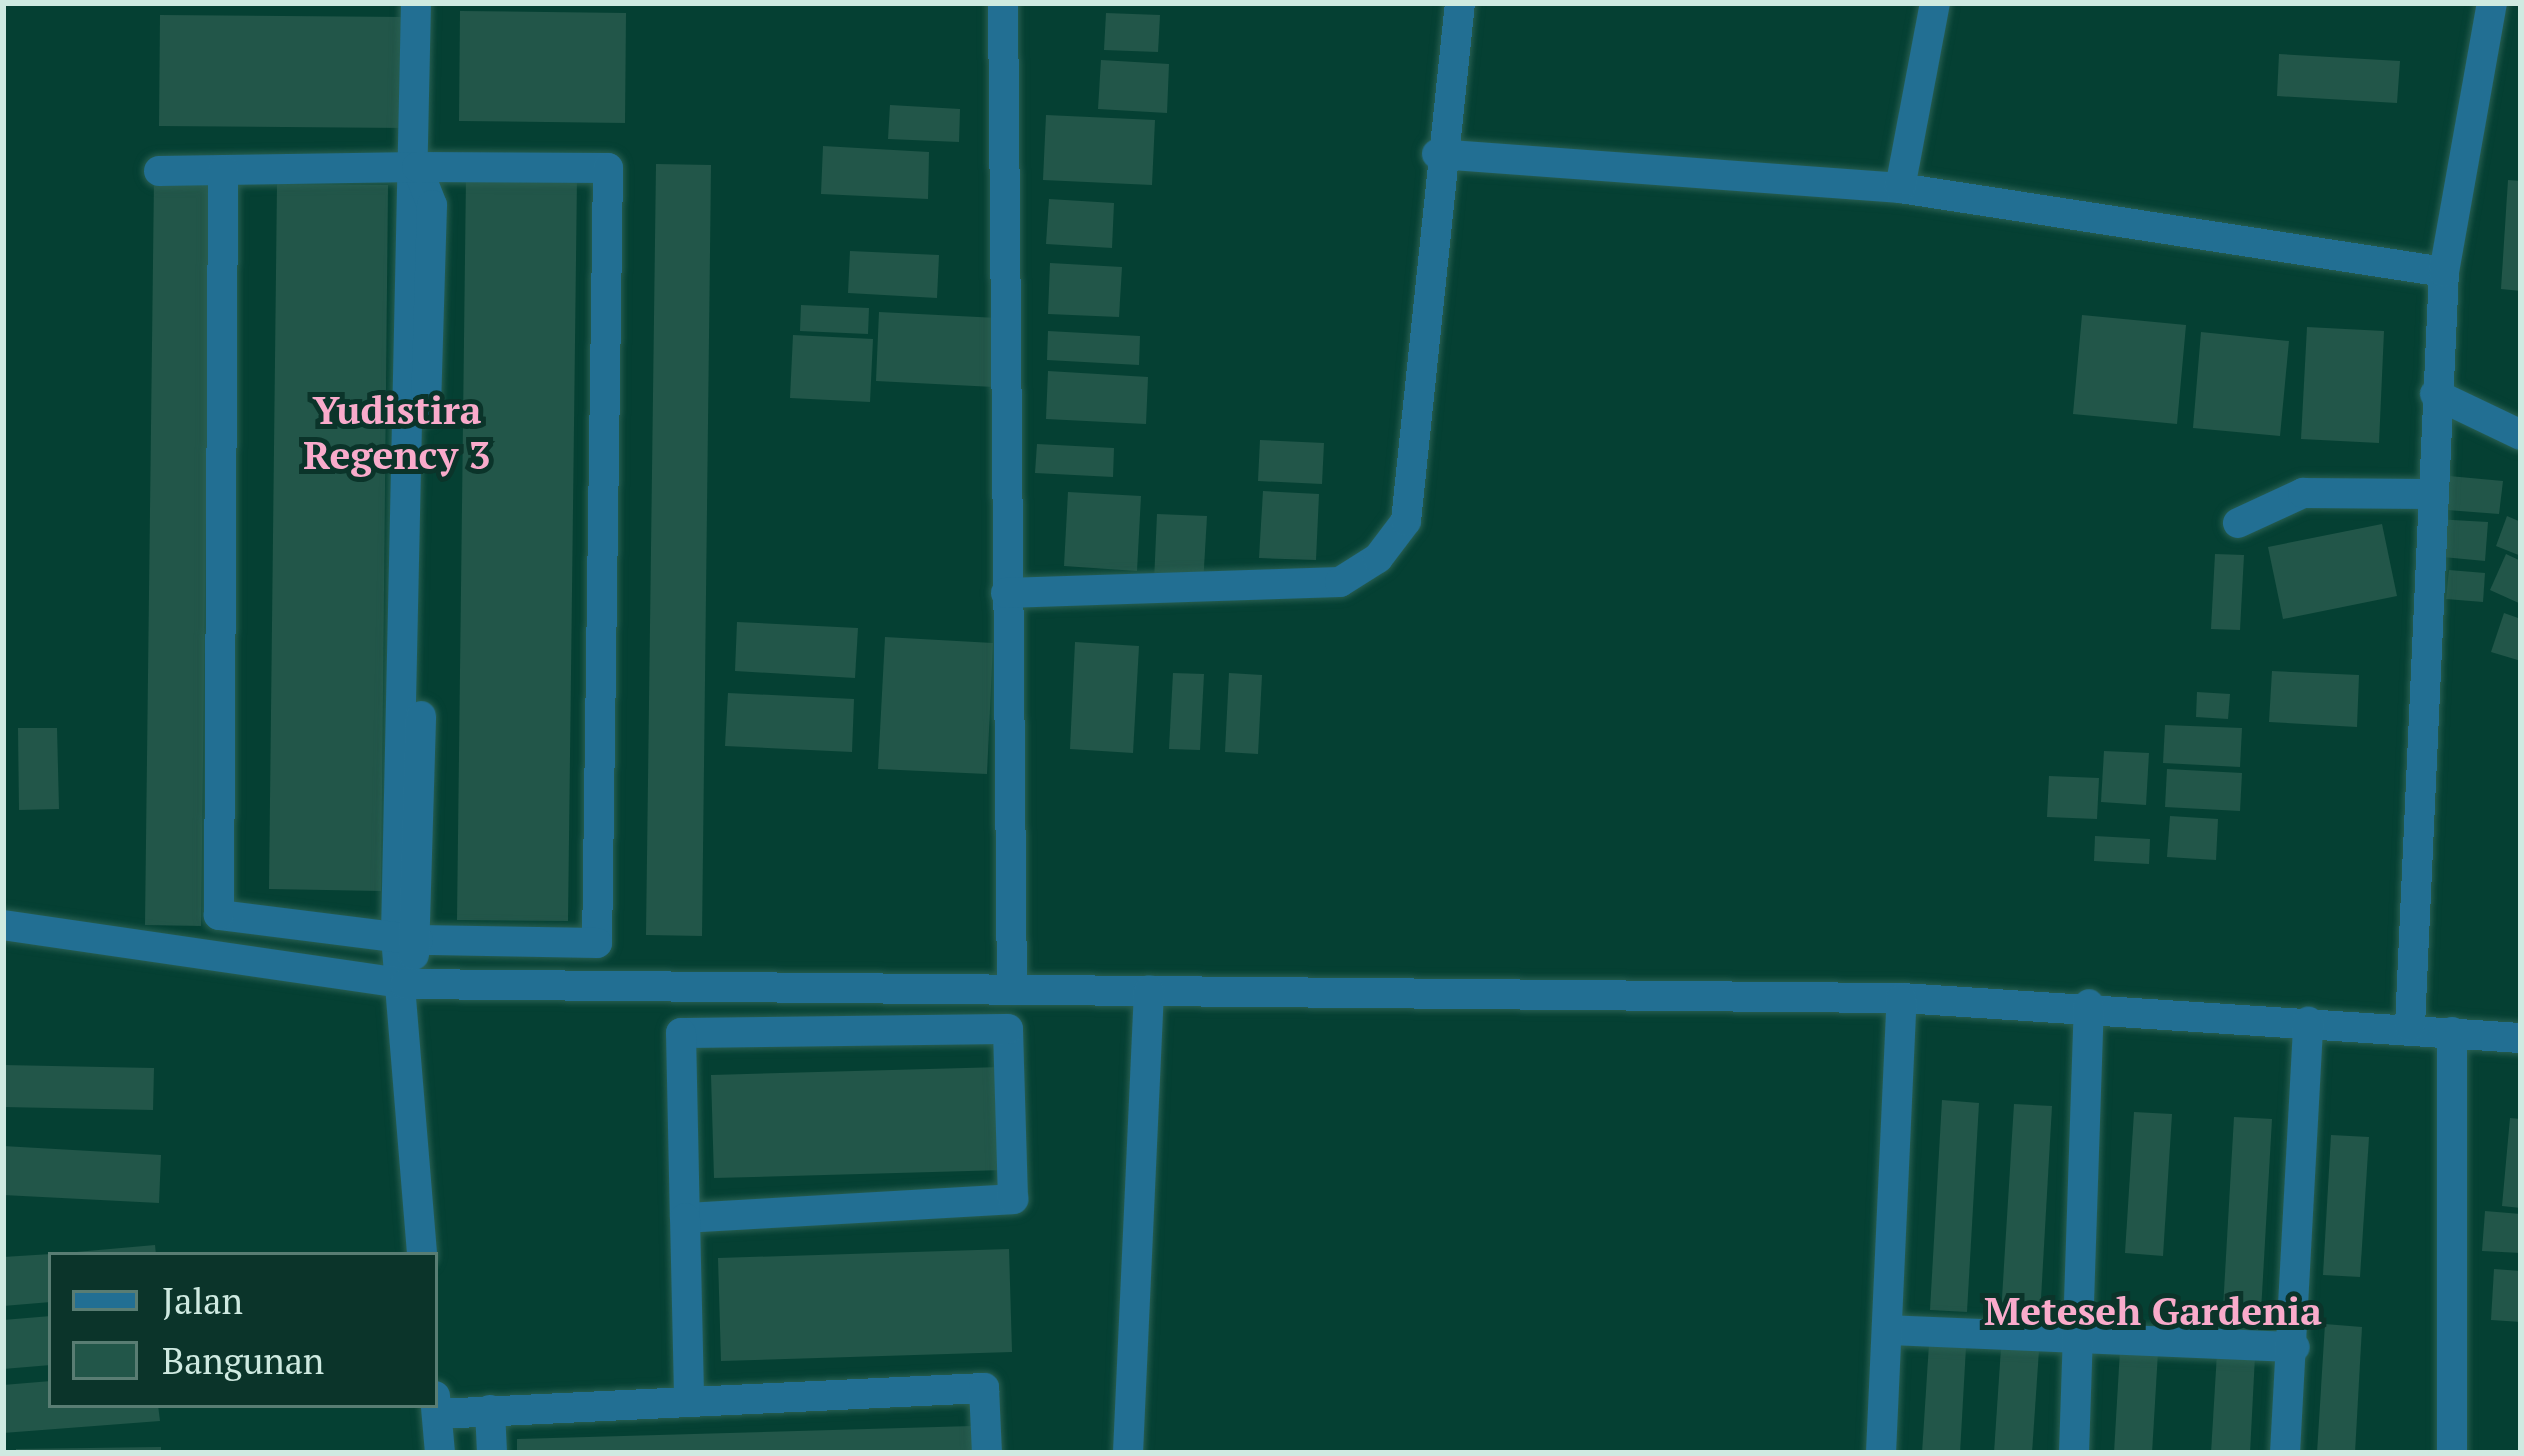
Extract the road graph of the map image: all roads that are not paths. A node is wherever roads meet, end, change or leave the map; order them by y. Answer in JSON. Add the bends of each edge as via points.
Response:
{"nodes":[{"id":1,"x":416,"y":3,"type":"edge"},
{"id":2,"x":1003,"y":3,"type":"edge"},
{"id":3,"x":1460,"y":3,"type":"edge"},
{"id":4,"x":1934,"y":3,"type":"edge"},
{"id":5,"x":2492,"y":3,"type":"edge"},
{"id":6,"x":1437,"y":154,"type":"junction"},
{"id":7,"x":417,"y":167,"type":"junction"},
{"id":8,"x":223,"y":170,"type":"junction"},
{"id":9,"x":159,"y":171,"type":"dead end"},
{"id":10,"x":1900,"y":188,"type":"junction"},
{"id":11,"x":2444,"y":272,"type":"junction"},
{"id":12,"x":2435,"y":394,"type":"junction"},
{"id":13,"x":2521,"y":435,"type":"edge"},
{"id":14,"x":2428,"y":494,"type":"junction"},
{"id":15,"x":2238,"y":524,"type":"dead end"},
{"id":16,"x":1006,"y":593,"type":"junction"},
{"id":17,"x":3,"y":925,"type":"edge"},
{"id":18,"x":407,"y":938,"type":"junction"},
{"id":19,"x":405,"y":983,"type":"junction"},
{"id":20,"x":1012,"y":989,"type":"junction"},
{"id":21,"x":1149,"y":989,"type":"junction"},
{"id":22,"x":1902,"y":998,"type":"junction"},
{"id":23,"x":2089,"y":1004,"type":"junction"},
{"id":24,"x":2308,"y":1022,"type":"junction"},
{"id":25,"x":2410,"y":1026,"type":"junction"},
{"id":26,"x":2452,"y":1032,"type":"junction"},
{"id":27,"x":2521,"y":1038,"type":"edge"},
{"id":28,"x":685,"y":1218,"type":"junction"},
{"id":29,"x":422,"y":1252,"type":"edge"},
{"id":30,"x":1888,"y":1330,"type":"junction"},
{"id":31,"x":2083,"y":1338,"type":"junction"},
{"id":32,"x":2295,"y":1347,"type":"junction"},
{"id":33,"x":689,"y":1397,"type":"junction"},
{"id":34,"x":438,"y":1405,"type":"edge"},
{"id":35,"x":436,"y":1408,"type":"edge"},
{"id":36,"x":490,"y":1410,"type":"junction"},
{"id":37,"x":440,"y":1453,"type":"edge"},
{"id":38,"x":492,"y":1453,"type":"edge"},
{"id":39,"x":987,"y":1453,"type":"edge"},
{"id":40,"x":1128,"y":1453,"type":"edge"},
{"id":41,"x":1881,"y":1453,"type":"edge"},
{"id":42,"x":2074,"y":1453,"type":"edge"},
{"id":43,"x":2284,"y":1453,"type":"edge"},
{"id":44,"x":2452,"y":1453,"type":"edge"}],
"edges":[{"from":1,"to":7,"type":"street"},
{"from":2,"to":16,"type":"street"},
{"from":3,"to":6,"type":"street"},
{"from":4,"to":10,"type":"street"},
{"from":5,"to":11,"type":"street"},
{"from":6,"to":10,"type":"street"},
{"from":6,"to":16,"type":"street","via":[[1406,521],[1378,558],[1340,582]]},
{"from":7,"to":8,"type":"street"},
{"from":7,"to":18,"type":"street"},
{"from":7,"to":18,"type":"street","via":[[608,168],[597,943]]},
{"from":8,"to":9,"type":"street"},
{"from":8,"to":18,"type":"street","via":[[219,914]]},
{"from":10,"to":11,"type":"street"},
{"from":11,"to":12,"type":"street"},
{"from":12,"to":13,"type":"street"},
{"from":12,"to":14,"type":"street"},
{"from":14,"to":15,"type":"street","via":[[2302,493]]},
{"from":14,"to":25,"type":"street"},
{"from":16,"to":20,"type":"street"},
{"from":17,"to":19,"type":"street"},
{"from":18,"to":19,"type":"street"},
{"from":19,"to":20,"type":"street"},
{"from":19,"to":29,"type":"street"},
{"from":20,"to":21,"type":"street"},
{"from":21,"to":22,"type":"street"},
{"from":21,"to":40,"type":"street"},
{"from":22,"to":23,"type":"street"},
{"from":22,"to":30,"type":"street"},
{"from":23,"to":24,"type":"street"},
{"from":23,"to":31,"type":"street"},
{"from":24,"to":25,"type":"street"},
{"from":24,"to":32,"type":"street"},
{"from":25,"to":26,"type":"street"},
{"from":26,"to":27,"type":"street"},
{"from":26,"to":44,"type":"street"},
{"from":28,"to":28,"type":"street","via":[[681,1034],[1008,1029],[1012,1199]]},
{"from":28,"to":33,"type":"street"},
{"from":30,"to":31,"type":"street"},
{"from":30,"to":41,"type":"street"},
{"from":31,"to":32,"type":"street"},
{"from":31,"to":42,"type":"street"},
{"from":32,"to":43,"type":"street"},
{"from":33,"to":36,"type":"street"},
{"from":33,"to":39,"type":"street","via":[[984,1388]]},
{"from":34,"to":36,"type":"street"},
{"from":35,"to":37,"type":"street"},
{"from":36,"to":38,"type":"street"}]}
